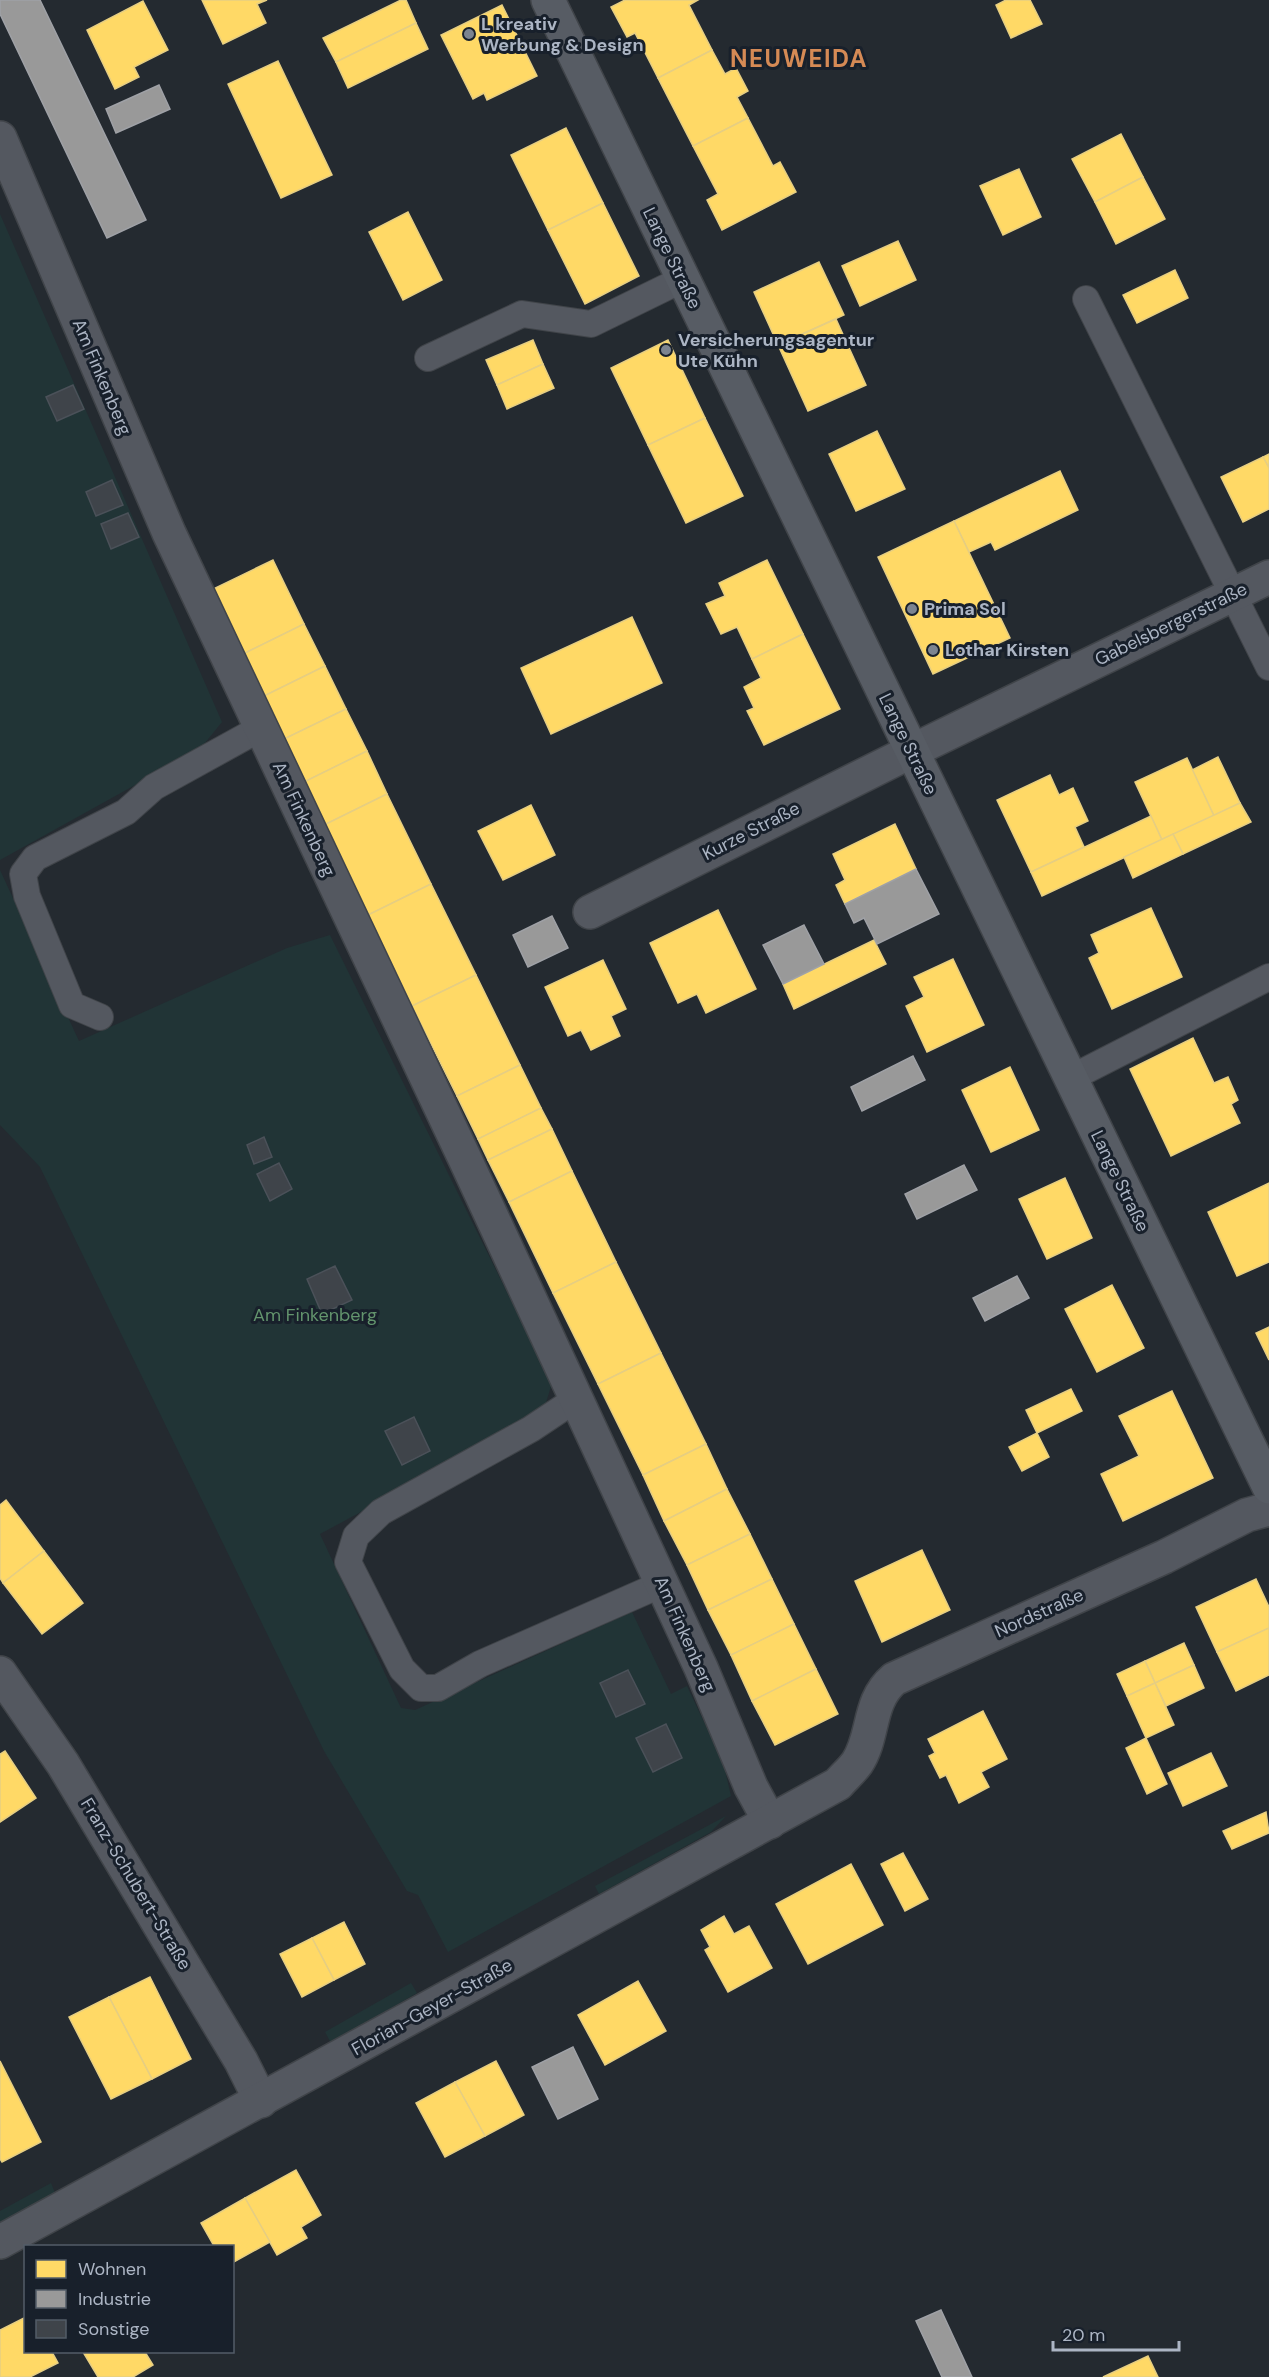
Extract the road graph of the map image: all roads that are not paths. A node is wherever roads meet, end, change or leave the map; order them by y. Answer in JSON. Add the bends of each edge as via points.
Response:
{"nodes":[{"id":1,"x":548,"y":0,"type":"edge"},
{"id":2,"x":0,"y":138,"type":"edge"},
{"id":3,"x":683,"y":279,"type":"junction"},
{"id":4,"x":1086,"y":299,"type":"dead end"},
{"id":5,"x":428,"y":358,"type":"dead end"},
{"id":6,"x":1269,"y":577,"type":"edge"},
{"id":7,"x":1233,"y":594,"type":"junction"},
{"id":8,"x":1269,"y":667,"type":"edge"},
{"id":9,"x":261,"y":728,"type":"junction"},
{"id":10,"x":912,"y":751,"type":"junction"},
{"id":11,"x":590,"y":912,"type":"dead end"},
{"id":12,"x":1269,"y":977,"type":"edge"},
{"id":13,"x":100,"y":1017,"type":"dead end"},
{"id":14,"x":1071,"y":1078,"type":"junction"},
{"id":15,"x":576,"y":1399,"type":"junction"},
{"id":16,"x":1269,"y":1487,"type":"edge"},
{"id":17,"x":1269,"y":1509,"type":"edge"},
{"id":18,"x":662,"y":1584,"type":"junction"},
{"id":19,"x":0,"y":1673,"type":"edge"},
{"id":20,"x":857,"y":1762,"type":"joint"},
{"id":21,"x":770,"y":1822,"type":"junction"},
{"id":22,"x":261,"y":2101,"type":"junction"},
{"id":23,"x":0,"y":2242,"type":"edge"}],
"edges":[{"from":1,"to":3,"type":"street","name":"Lange Straße"},
{"from":2,"to":9,"type":"street","name":"Am Finkenberg","via":[[169,533]]},
{"from":3,"to":5,"type":"lane","via":[[591,324],[522,314]]},
{"from":3,"to":10,"type":"street","name":"Lange Straße"},
{"from":4,"to":7,"type":"lane"},
{"from":6,"to":7,"type":"street","name":"Gabelsbergerstraße"},
{"from":7,"to":8,"type":"lane"},
{"from":7,"to":10,"type":"street","name":"Gabelsbergerstraße"},
{"from":9,"to":13,"type":"lane","via":[[154,787],[126,812],[35,858],[23,874],[27,896],[72,1005]]},
{"from":9,"to":15,"type":"street","name":"Am Finkenberg"},
{"from":10,"to":11,"type":"street","name":"Kurze Straße"},
{"from":10,"to":14,"type":"street","name":"Lange Straße"},
{"from":12,"to":14,"type":"lane"},
{"from":14,"to":16,"type":"street","name":"Lange Straße"},
{"from":15,"to":18,"type":"street","name":"Am Finkenberg"},
{"from":15,"to":18,"type":"lane","via":[[531,1429],[381,1512],[356,1536],[348,1562],[402,1669],[421,1688],[438,1688],[480,1664]]},
{"from":17,"to":20,"type":"street","name":"Nordstraße","via":[[1247,1515],[1164,1557],[894,1679],[877,1701]]},
{"from":18,"to":21,"type":"street","name":"Am Finkenberg"},
{"from":19,"to":22,"type":"street","name":"Franz-Schubert-Straße","via":[[63,1764],[236,2051]]},
{"from":20,"to":21,"type":"street","name":"Florian-Geyer-Straße","via":[[838,1784]]},
{"from":21,"to":22,"type":"street","name":"Florian-Geyer-Straße"},
{"from":22,"to":23,"type":"street","name":"Florian-Geyer-Straße"}]}
